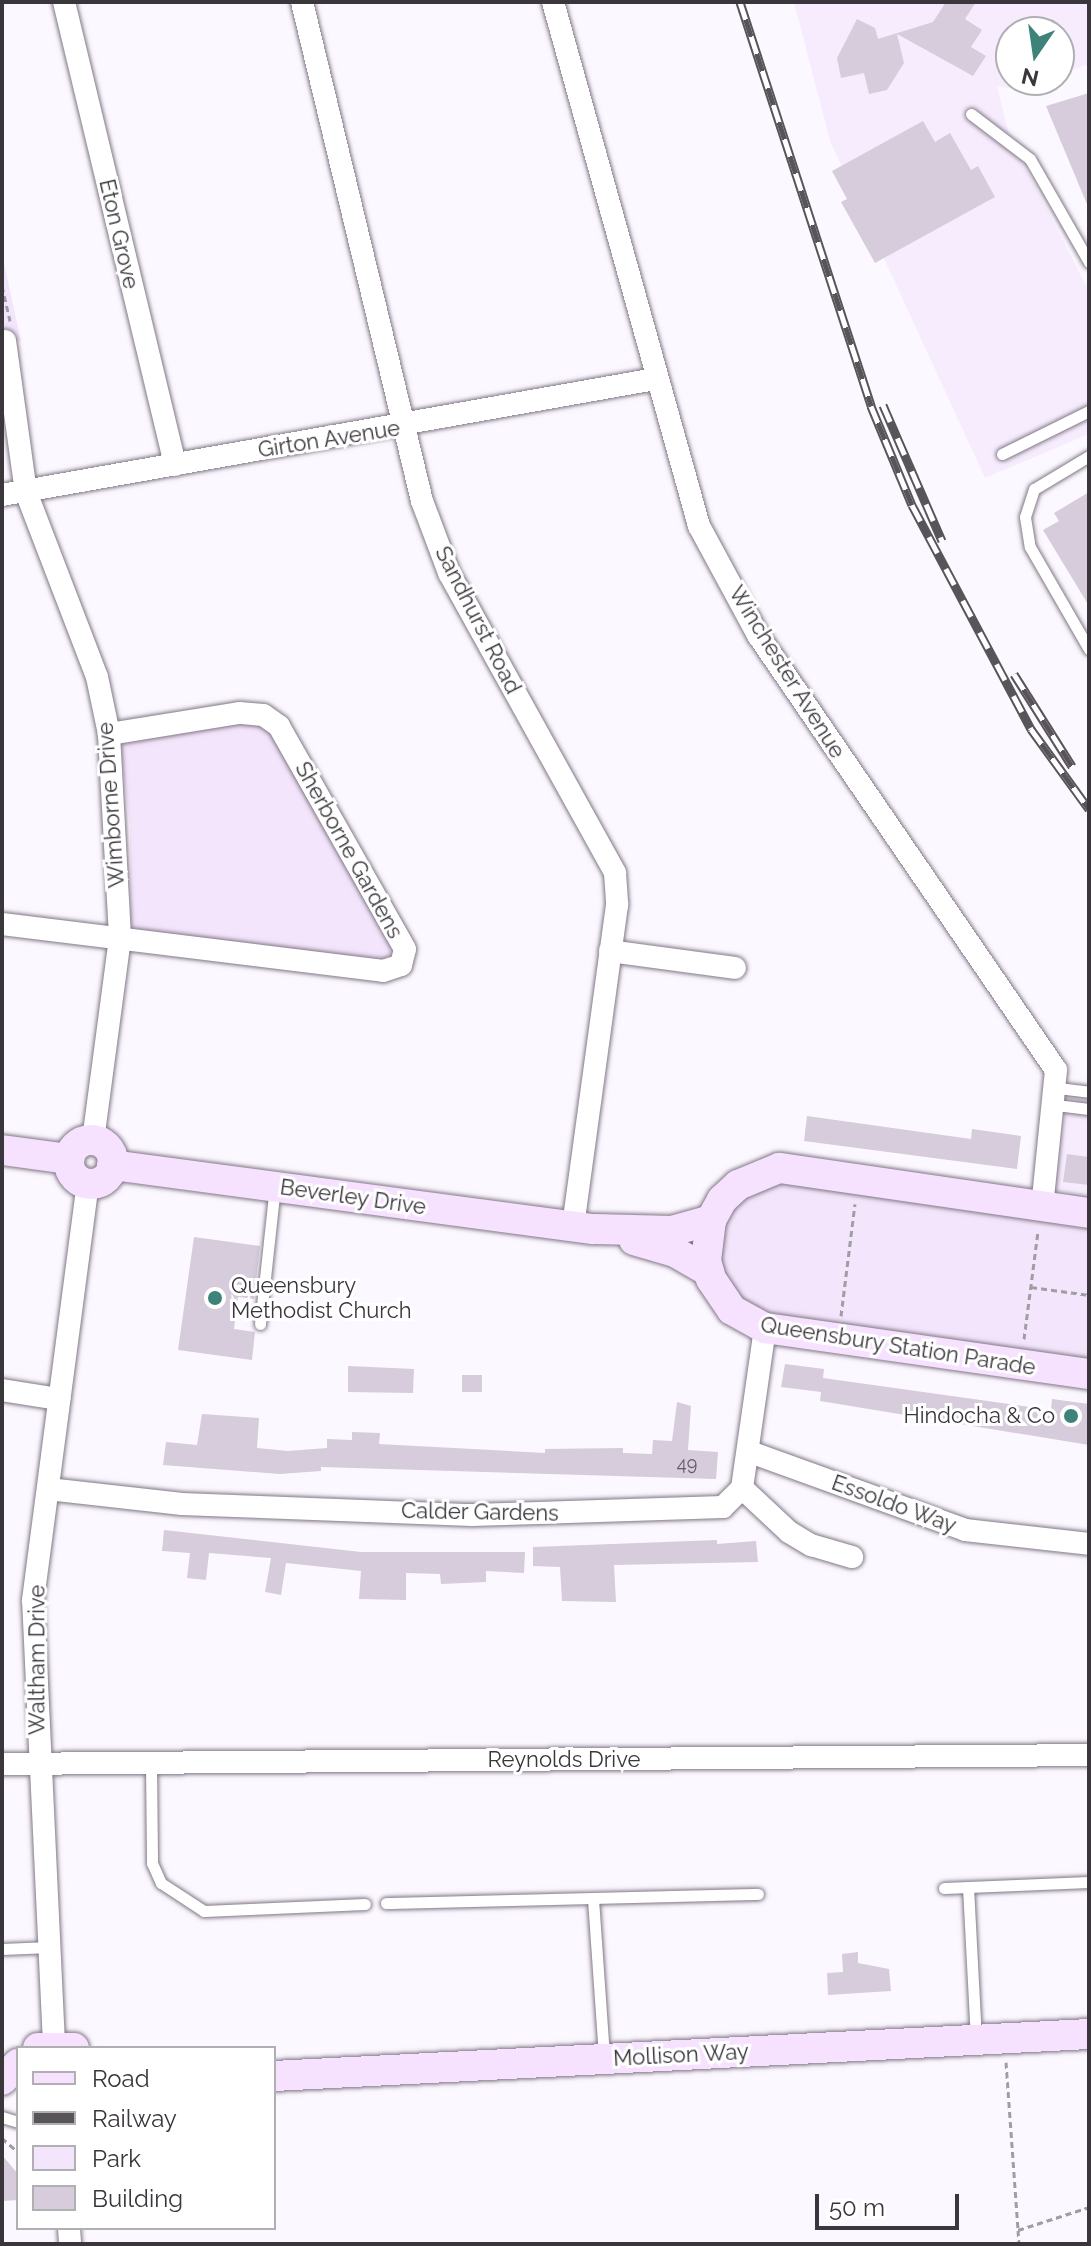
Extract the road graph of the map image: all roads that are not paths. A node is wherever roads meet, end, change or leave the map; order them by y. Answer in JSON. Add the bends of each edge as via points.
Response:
{"nodes":[{"id":1,"x":64,"y":2,"type":"edge"},
{"id":2,"x":302,"y":2,"type":"edge"},
{"id":3,"x":553,"y":2,"type":"edge"},
{"id":4,"x":971,"y":114,"type":"dead end"},
{"id":5,"x":1089,"y":262,"type":"edge"},
{"id":6,"x":5,"y":341,"type":"road end"},
{"id":7,"x":655,"y":379,"type":"junction"},
{"id":8,"x":1089,"y":411,"type":"edge"},
{"id":9,"x":403,"y":427,"type":"junction"},
{"id":10,"x":1002,"y":454,"type":"dead end"},
{"id":11,"x":1089,"y":456,"type":"edge"},
{"id":12,"x":175,"y":465,"type":"junction"},
{"id":13,"x":26,"y":492,"type":"junction"},
{"id":14,"x":2,"y":495,"type":"edge"},
{"id":15,"x":1089,"y":649,"type":"edge"},
{"id":16,"x":109,"y":734,"type":"junction"},
{"id":17,"x":2,"y":924,"type":"edge"},
{"id":18,"x":120,"y":938,"type":"junction"},
{"id":19,"x":610,"y":951,"type":"junction"},
{"id":20,"x":735,"y":968,"type":"dead end"},
{"id":21,"x":1089,"y":1092,"type":"edge"},
{"id":22,"x":1057,"y":1096,"type":"junction"},
{"id":23,"x":1089,"y":1109,"type":"edge"},
{"id":24,"x":93,"y":1140,"type":"junction"},
{"id":25,"x":2,"y":1150,"type":"edge"},
{"id":26,"x":69,"y":1159,"type":"junction"},
{"id":27,"x":112,"y":1165,"type":"junction"},
{"id":28,"x":88,"y":1183,"type":"junction"},
{"id":29,"x":275,"y":1186,"type":"junction"},
{"id":30,"x":1042,"y":1207,"type":"junction"},
{"id":31,"x":1089,"y":1213,"type":"edge"},
{"id":32,"x":711,"y":1220,"type":"junction"},
{"id":33,"x":583,"y":1228,"type":"junction"},
{"id":34,"x":709,"y":1272,"type":"junction"},
{"id":35,"x":260,"y":1324,"type":"dead end"},
{"id":36,"x":765,"y":1328,"type":"junction"},
{"id":37,"x":1089,"y":1374,"type":"edge"},
{"id":38,"x":2,"y":1390,"type":"edge"},
{"id":39,"x":59,"y":1399,"type":"junction"},
{"id":40,"x":750,"y":1452,"type":"junction"},
{"id":41,"x":742,"y":1488,"type":"junction"},
{"id":42,"x":48,"y":1489,"type":"junction"},
{"id":43,"x":1089,"y":1544,"type":"edge"},
{"id":44,"x":852,"y":1557,"type":"dead end"},
{"id":45,"x":1089,"y":1755,"type":"edge"},
{"id":46,"x":39,"y":1763,"type":"junction"},
{"id":47,"x":151,"y":1763,"type":"junction"},
{"id":48,"x":2,"y":1764,"type":"edge"},
{"id":49,"x":1089,"y":1882,"type":"edge"},
{"id":50,"x":968,"y":1887,"type":"junction"},
{"id":51,"x":944,"y":1888,"type":"dead end"},
{"id":52,"x":758,"y":1894,"type":"dead end"},
{"id":53,"x":593,"y":1899,"type":"junction"},
{"id":54,"x":386,"y":1903,"type":"dead end"},
{"id":55,"x":365,"y":1904,"type":"dead end"},
{"id":56,"x":50,"y":1947,"type":"junction"},
{"id":57,"x":2,"y":1949,"type":"edge"},
{"id":58,"x":1089,"y":2034,"type":"edge"},
{"id":59,"x":990,"y":2040,"type":"junction"},
{"id":60,"x":55,"y":2046,"type":"edge"},
{"id":61,"x":604,"y":2058,"type":"junction"},
{"id":62,"x":276,"y":2076,"type":"edge"}],
"edges":[{"from":1,"to":12,"type":"street","name":"Eton Grove"},
{"from":2,"to":9,"type":"street","name":"Sandhurst Road"},
{"from":3,"to":7,"type":"street","name":"Winchester Avenue"},
{"from":4,"to":5,"type":"lane","via":[[1030,159]]},
{"from":6,"to":13,"type":"street","name":"Wimborne Drive"},
{"from":7,"to":9,"type":"street","name":"Girton Avenue"},
{"from":7,"to":22,"type":"street","name":"Winchester Avenue","via":[[699,526],[758,635],[1056,1070]]},
{"from":8,"to":10,"type":"lane"},
{"from":9,"to":12,"type":"street","name":"Girton Avenue"},
{"from":9,"to":19,"type":"street","name":"Sandhurst Road","via":[[449,573],[615,873],[617,905]]},
{"from":11,"to":15,"type":"lane","via":[[1034,489],[1025,517],[1030,547]]},
{"from":12,"to":13,"type":"street","name":"Girton Avenue"},
{"from":13,"to":14,"type":"street","name":"Girton Avenue"},
{"from":13,"to":16,"type":"street","name":"Wimborne Drive","via":[[97,677]]},
{"from":16,"to":18,"type":"street","name":"Wimborne Drive"},
{"from":16,"to":18,"type":"street","name":"Sherborne Gardens","via":[[239,713],[263,715],[279,726],[405,949],[401,965],[383,971]]},
{"from":17,"to":18,"type":"street"},
{"from":18,"to":24,"type":"street","name":"Wimborne Drive"},
{"from":19,"to":20,"type":"street"},
{"from":19,"to":33,"type":"street","name":"Sandhurst Road"},
{"from":21,"to":22,"type":"lane"},
{"from":22,"to":23,"type":"lane"},
{"from":22,"to":30,"type":"street","name":"Winchester Avenue"},
{"from":24,"to":26,"type":"street","via":[[77,1145]]},
{"from":24,"to":27,"type":"street","via":[[108,1149]]},
{"from":25,"to":26,"type":"street"},
{"from":26,"to":28,"type":"street","via":[[73,1175]]},
{"from":27,"to":28,"type":"street","via":[[104,1179]]},
{"from":27,"to":29,"type":"street","name":"Beverley Drive"},
{"from":28,"to":39,"type":"street","name":"Waltham Drive"},
{"from":29,"to":33,"type":"street","name":"Beverley Drive"},
{"from":29,"to":35,"type":"lane"},
{"from":30,"to":31,"type":"street"},
{"from":30,"to":32,"type":"street","via":[[801,1169],[757,1174],[722,1200]]},
{"from":32,"to":33,"type":"street","name":"Beverley Drive","via":[[672,1231]]},
{"from":32,"to":34,"type":"street"},
{"from":33,"to":34,"type":"street","name":"Beverley Drive","via":[[675,1252]]},
{"from":34,"to":36,"type":"street","name":"Queensbury Station Parade","via":[[732,1310]]},
{"from":36,"to":37,"type":"street","name":"Queensbury Station Parade"},
{"from":36,"to":40,"type":"street"},
{"from":38,"to":39,"type":"street"},
{"from":39,"to":42,"type":"street","name":"Waltham Drive"},
{"from":40,"to":41,"type":"street"},
{"from":40,"to":43,"type":"street","name":"Essoldo Way","via":[[965,1530]]},
{"from":41,"to":42,"type":"street","name":"Calder Gardens","via":[[723,1507],[692,1511],[472,1515],[182,1504]]},
{"from":41,"to":44,"type":"street","via":[[789,1532]]},
{"from":42,"to":46,"type":"street","name":"Waltham Drive","via":[[33,1600]]},
{"from":45,"to":47,"type":"street","name":"Reynolds Drive"},
{"from":46,"to":47,"type":"street","name":"Reynolds Drive"},
{"from":46,"to":48,"type":"street","name":"Reynolds Drive"},
{"from":46,"to":56,"type":"street","name":"Waltham Drive"},
{"from":47,"to":55,"type":"lane","via":[[152,1863],[161,1883],[204,1911]]},
{"from":49,"to":50,"type":"lane"},
{"from":50,"to":51,"type":"lane"},
{"from":50,"to":59,"type":"lane"},
{"from":52,"to":53,"type":"lane"},
{"from":53,"to":54,"type":"lane"},
{"from":53,"to":61,"type":"lane"},
{"from":56,"to":57,"type":"lane"},
{"from":56,"to":60,"type":"street","name":"Waltham Drive"},
{"from":58,"to":59,"type":"street","name":"Mollison Way"},
{"from":59,"to":61,"type":"street","name":"Mollison Way"},
{"from":61,"to":62,"type":"street","name":"Mollison Way"}]}
